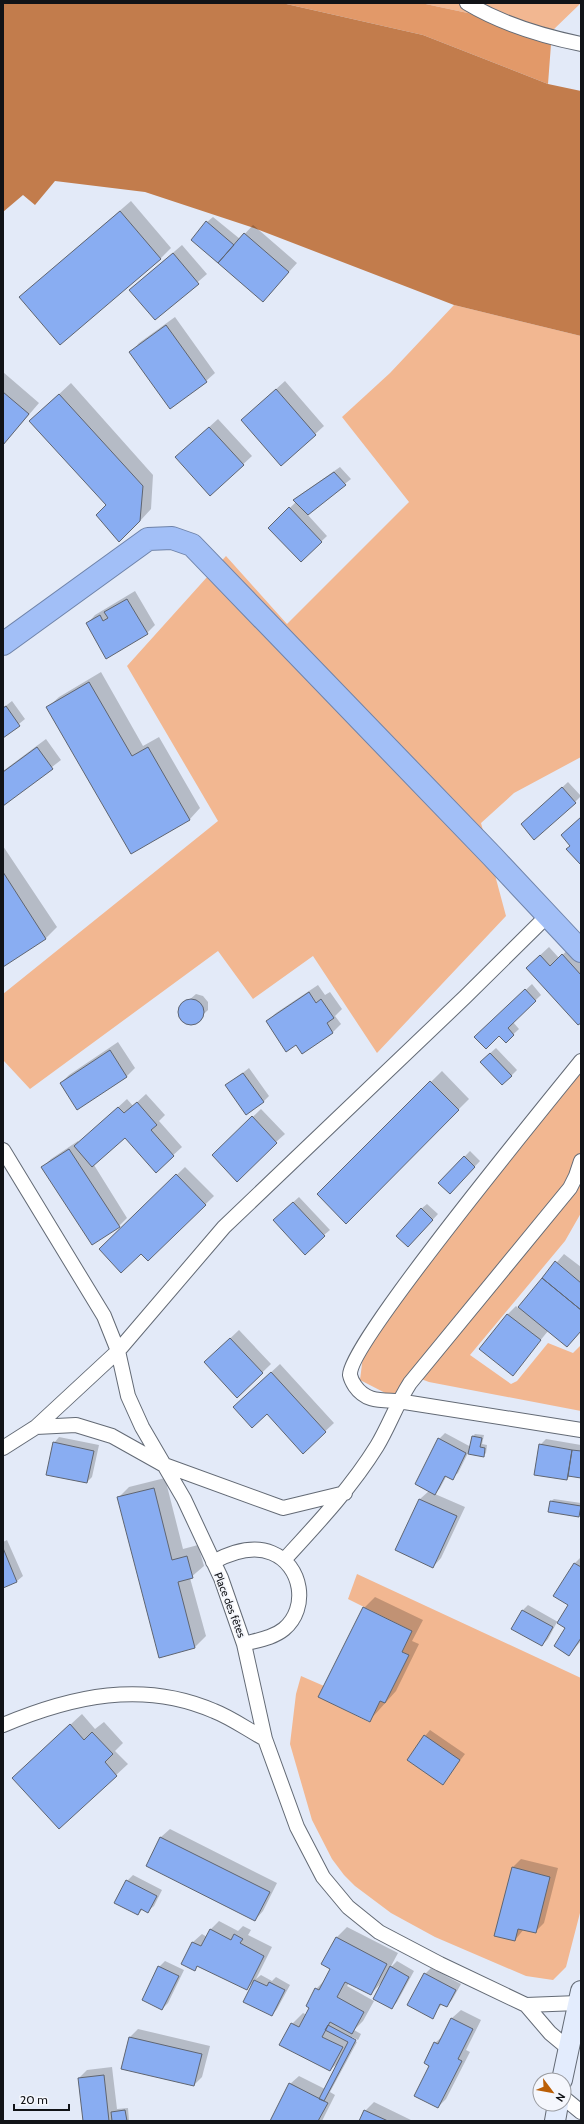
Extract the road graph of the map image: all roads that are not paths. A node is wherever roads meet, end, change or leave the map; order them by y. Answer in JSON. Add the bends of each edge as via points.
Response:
{"nodes":[{"id":1,"x":467,"y":3,"type":"edge"},
{"id":2,"x":581,"y":44,"type":"edge"},
{"id":3,"x":3,"y":644,"type":"edge"},
{"id":4,"x":548,"y":915,"type":"junction"},
{"id":5,"x":581,"y":951,"type":"edge"},
{"id":6,"x":581,"y":1060,"type":"edge"},
{"id":7,"x":3,"y":1150,"type":"edge"},
{"id":8,"x":581,"y":1161,"type":"edge"},
{"id":9,"x":118,"y":1351,"type":"junction"},
{"id":10,"x":398,"y":1401,"type":"junction"},
{"id":11,"x":36,"y":1427,"type":"junction"},
{"id":12,"x":581,"y":1430,"type":"edge"},
{"id":13,"x":3,"y":1448,"type":"edge"},
{"id":14,"x":162,"y":1464,"type":"junction"},
{"id":15,"x":345,"y":1493,"type":"junction"},
{"id":16,"x":284,"y":1560,"type":"junction"},
{"id":17,"x":213,"y":1562,"type":"junction"},
{"id":18,"x":244,"y":1644,"type":"junction"},
{"id":19,"x":3,"y":1725,"type":"edge"},
{"id":20,"x":264,"y":1739,"type":"junction"},
{"id":21,"x":580,"y":1997,"type":"edge"},
{"id":22,"x":526,"y":2004,"type":"junction"},
{"id":23,"x":568,"y":2048,"type":"junction"},
{"id":24,"x":564,"y":2072,"type":"edge"},
{"id":25,"x":572,"y":2105,"type":"edge"},
{"id":26,"x":581,"y":2112,"type":"edge"}],
"edges":[{"from":1,"to":2,"type":"street","via":[[481,12],[540,36]]},
{"from":3,"to":4,"type":"highway","via":[[148,539],[172,538],[192,545]]},
{"from":4,"to":5,"type":"highway"},
{"from":4,"to":9,"type":"street","via":[[224,1227]]},
{"from":6,"to":10,"type":"street","via":[[431,1250],[363,1345],[352,1367],[351,1380],[366,1398]]},
{"from":7,"to":9,"type":"street","via":[[104,1316]]},
{"from":8,"to":10,"type":"street","via":[[570,1188],[450,1333]]},
{"from":9,"to":11,"type":"street"},
{"from":9,"to":14,"type":"street","via":[[128,1396]]},
{"from":10,"to":12,"type":"street"},
{"from":10,"to":15,"type":"street","via":[[378,1445]]},
{"from":11,"to":13,"type":"street"},
{"from":11,"to":14,"type":"street","via":[[76,1425],[112,1436]]},
{"from":14,"to":15,"type":"street","via":[[283,1508]]},
{"from":14,"to":17,"type":"street","via":[[184,1499]]},
{"from":15,"to":16,"type":"street"},
{"from":16,"to":17,"type":"street","name":"Place des fêtes","via":[[272,1553],[257,1550],[228,1554]]},
{"from":16,"to":18,"type":"street","name":"Place des fêtes","via":[[294,1572],[299,1587],[299,1602],[294,1616],[285,1628],[272,1637]]},
{"from":17,"to":18,"type":"street","name":"Place des fêtes"},
{"from":18,"to":20,"type":"street"},
{"from":19,"to":20,"type":"street","via":[[33,1712],[82,1698],[123,1693],[170,1697],[214,1711]]},
{"from":20,"to":22,"type":"street","via":[[300,1833],[323,1877],[348,1907],[379,1932]]},
{"from":21,"to":22,"type":"street"},
{"from":21,"to":23,"type":"street"},
{"from":22,"to":23,"type":"street","via":[[550,2033]]},
{"from":23,"to":24,"type":"street"},
{"from":25,"to":26,"type":"street"}]}
